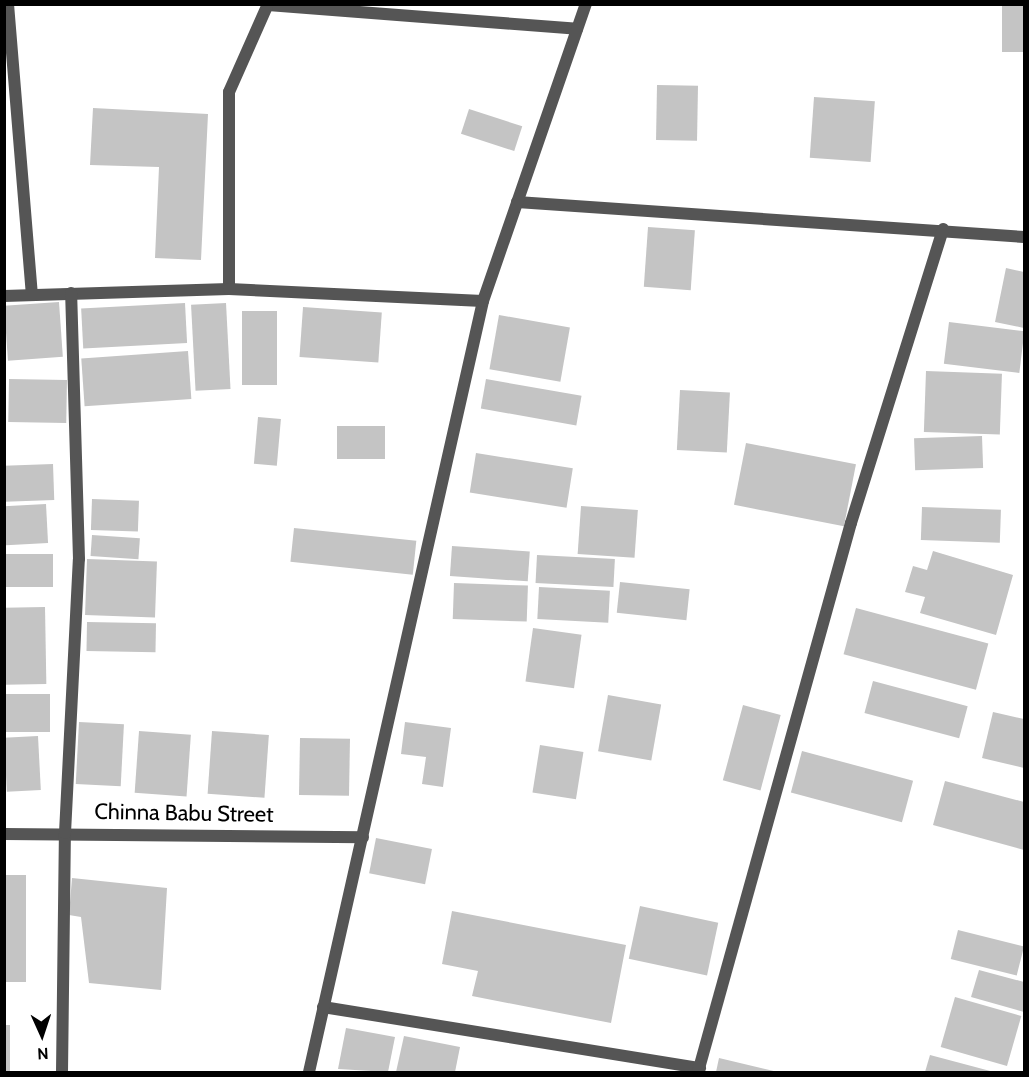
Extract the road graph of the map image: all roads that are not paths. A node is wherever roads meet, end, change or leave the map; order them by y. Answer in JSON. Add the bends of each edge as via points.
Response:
{"nodes":[{"id":1,"x":8,"y":4,"type":"edge"},
{"id":2,"x":586,"y":4,"type":"edge"},
{"id":3,"x":268,"y":5,"type":"edge"},
{"id":4,"x":577,"y":29,"type":"junction"},
{"id":5,"x":517,"y":202,"type":"junction"},
{"id":6,"x":943,"y":229,"type":"junction"},
{"id":7,"x":1024,"y":237,"type":"edge"},
{"id":8,"x":229,"y":289,"type":"junction"},
{"id":9,"x":71,"y":293,"type":"junction"},
{"id":10,"x":32,"y":295,"type":"junction"},
{"id":11,"x":4,"y":296,"type":"edge"},
{"id":12,"x":483,"y":301,"type":"junction"},
{"id":13,"x":64,"y":833,"type":"junction"},
{"id":14,"x":4,"y":834,"type":"edge"},
{"id":15,"x":363,"y":837,"type":"junction"},
{"id":16,"x":323,"y":1006,"type":"junction"},
{"id":17,"x":699,"y":1070,"type":"edge"},
{"id":18,"x":62,"y":1072,"type":"edge"},
{"id":19,"x":309,"y":1072,"type":"edge"}],
"edges":[{"from":1,"to":10,"type":"street"},
{"from":2,"to":4,"type":"street"},
{"from":3,"to":4,"type":"street"},
{"from":3,"to":8,"type":"street","via":[[229,92]]},
{"from":4,"to":5,"type":"street"},
{"from":5,"to":6,"type":"street"},
{"from":5,"to":12,"type":"street"},
{"from":6,"to":7,"type":"street"},
{"from":6,"to":17,"type":"street","via":[[850,523]]},
{"from":8,"to":9,"type":"street"},
{"from":8,"to":12,"type":"street"},
{"from":9,"to":10,"type":"street"},
{"from":9,"to":13,"type":"street","via":[[79,559]]},
{"from":10,"to":11,"type":"street"},
{"from":12,"to":15,"type":"street"},
{"from":13,"to":14,"type":"street","name":"Chinna Babu Street"},
{"from":13,"to":15,"type":"street","name":"Chinna Babu Street"},
{"from":13,"to":18,"type":"street"},
{"from":15,"to":16,"type":"street"},
{"from":16,"to":17,"type":"street"},
{"from":16,"to":19,"type":"street"}]}
